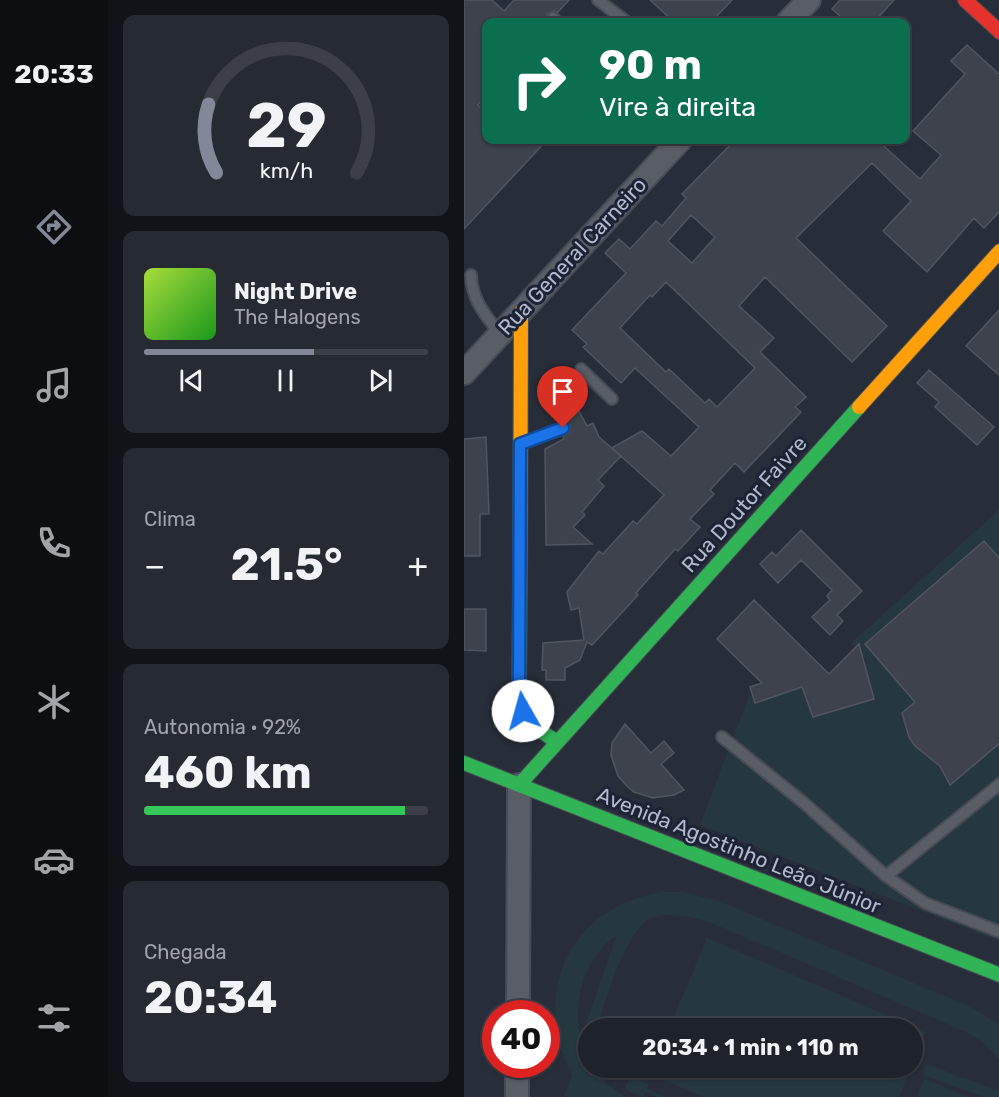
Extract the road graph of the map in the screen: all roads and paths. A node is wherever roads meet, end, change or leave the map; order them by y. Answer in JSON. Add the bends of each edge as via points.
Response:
{"nodes":[{"id":1,"x":598,"y":0,"type":"edge"},
{"id":2,"x":809,"y":0,"type":"edge"},
{"id":3,"x":965,"y":0,"type":"edge"},
{"id":4,"x":622,"y":18,"type":"edge"},
{"id":5,"x":792,"y":18,"type":"edge"},
{"id":6,"x":1000,"y":32,"type":"edge"},
{"id":7,"x":676,"y":144,"type":"edge"},
{"id":8,"x":1000,"y":251,"type":"edge"},
{"id":9,"x":464,"y":282,"type":"edge"},
{"id":10,"x":521,"y":312,"type":"junction"},
{"id":11,"x":500,"y":334,"type":"junction"},
{"id":12,"x":581,"y":369,"type":"dead end"},
{"id":13,"x":464,"y":373,"type":"edge"},
{"id":14,"x":612,"y":399,"type":"dead end"},
{"id":15,"x":563,"y":428,"type":"dead end"},
{"id":16,"x":520,"y":444,"type":"junction"},
{"id":17,"x":722,"y":737,"type":"dead end"},
{"id":18,"x":558,"y":741,"type":"junction"},
{"id":19,"x":464,"y":763,"type":"edge"},
{"id":20,"x":1000,"y":784,"type":"edge"},
{"id":21,"x":519,"y":785,"type":"junction"},
{"id":22,"x":886,"y":876,"type":"junction"},
{"id":23,"x":1000,"y":932,"type":"edge"},
{"id":24,"x":1000,"y":975,"type":"edge"},
{"id":25,"x":518,"y":1000,"type":"edge"},
{"id":26,"x":517,"y":1078,"type":"edge"},
{"id":27,"x":517,"y":1097,"type":"edge"}],
"edges":[{"from":1,"to":4,"type":"lane"},
{"from":2,"to":5,"type":"street"},
{"from":3,"to":6,"type":"street"},
{"from":7,"to":10,"type":"street","name":"Rua General Carneiro"},
{"from":8,"to":18,"type":"street","name":"Rua Doutor Faivre"},
{"from":9,"to":11,"type":"lane","via":[[471,275],[471,289],[478,306]]},
{"from":10,"to":11,"type":"street","name":"Rua General Carneiro"},
{"from":10,"to":16,"type":"street"},
{"from":11,"to":13,"type":"street","name":"Rua General Carneiro"},
{"from":12,"to":14,"type":"lane"},
{"from":15,"to":16,"type":"lane"},
{"from":16,"to":18,"type":"street","via":[[519,690],[530,725]]},
{"from":17,"to":22,"type":"lane"},
{"from":18,"to":21,"type":"street","name":"Rua Doutor Faivre"},
{"from":19,"to":21,"type":"street","name":"Avenida Agostinho Leão Júnior"},
{"from":20,"to":22,"type":"lane"},
{"from":21,"to":24,"type":"street","name":"Avenida Agostinho Leão Júnior"},
{"from":21,"to":25,"type":"street"},
{"from":22,"to":23,"type":"lane","via":[[925,903]]},
{"from":26,"to":27,"type":"street"}]}
